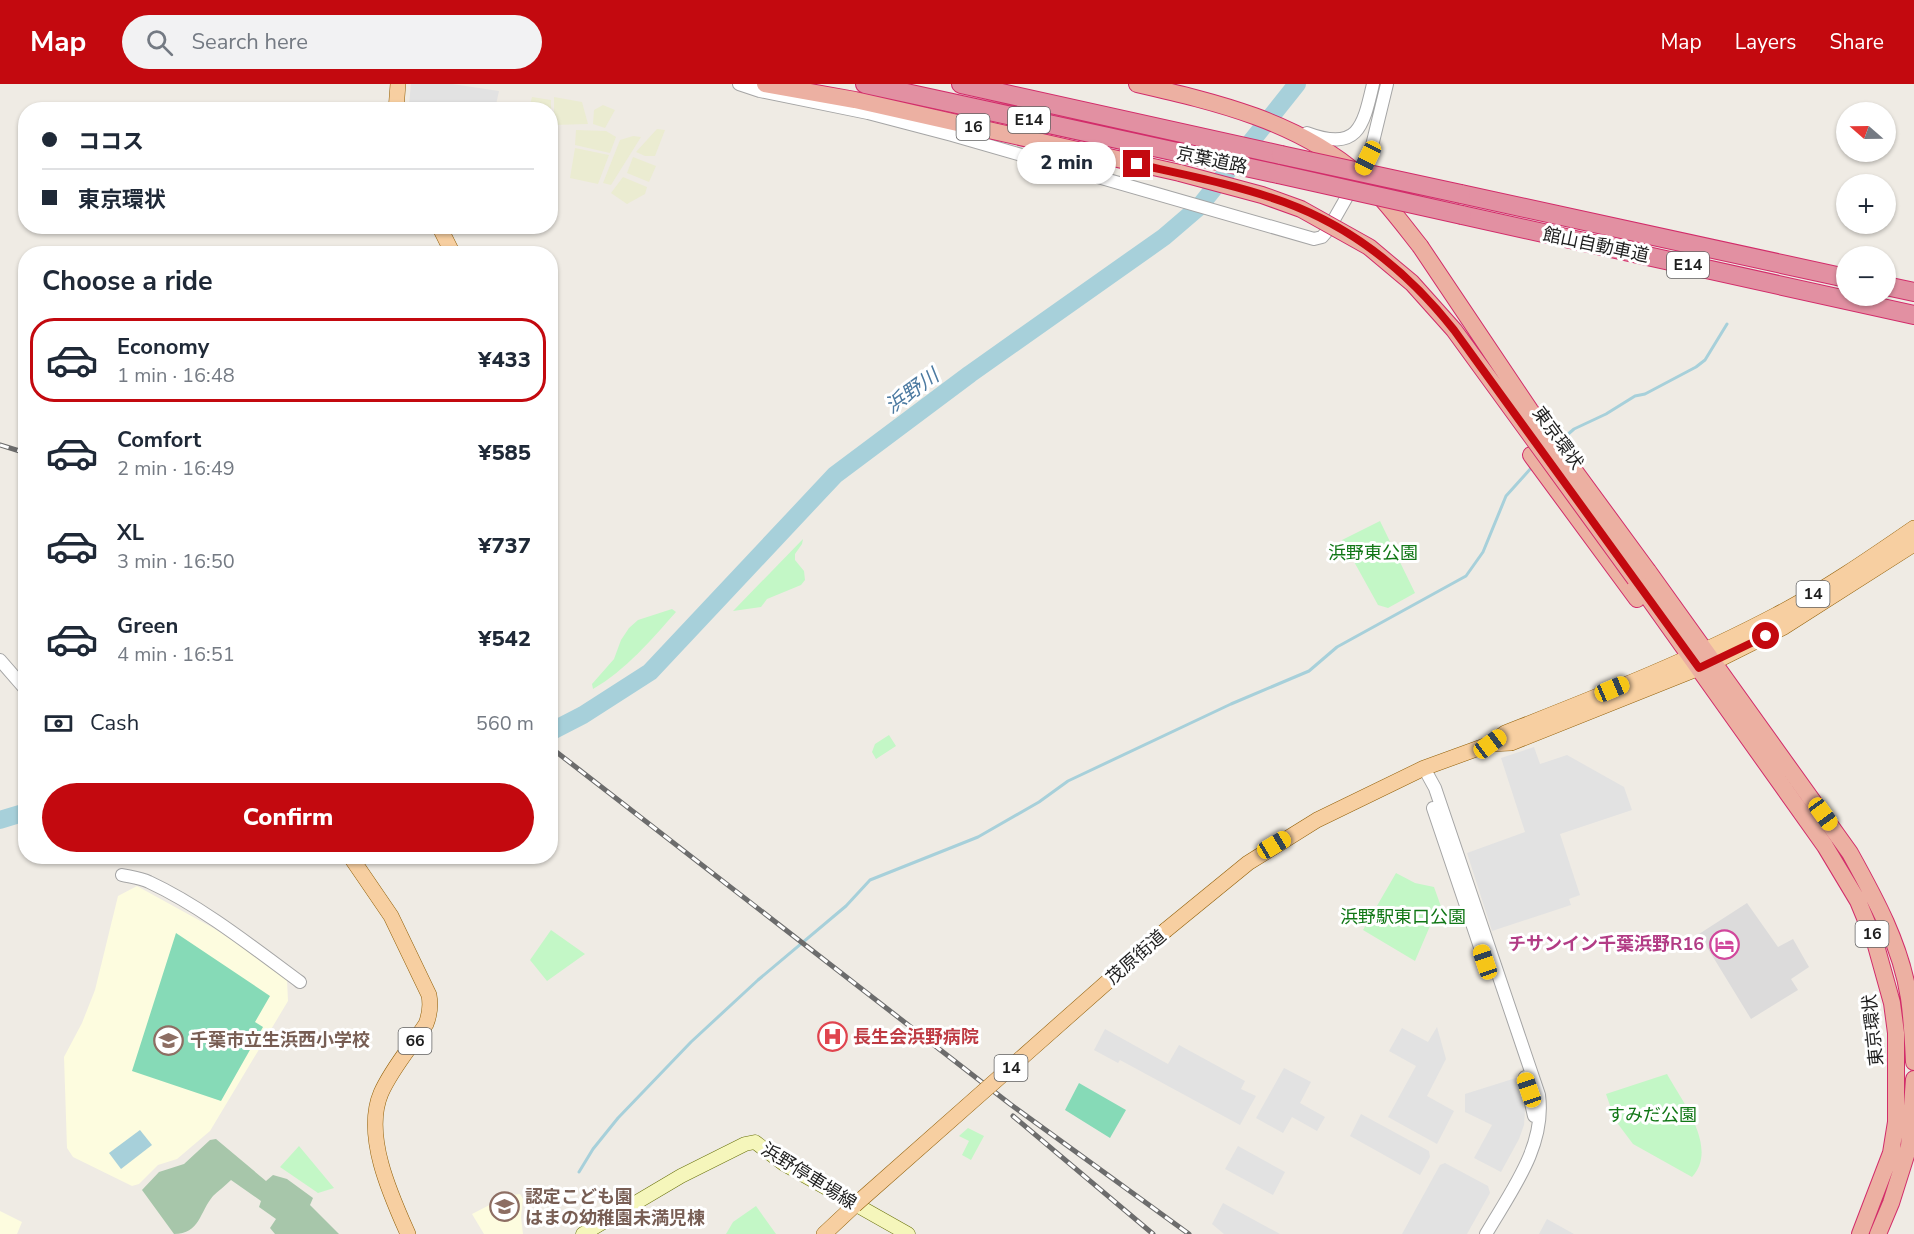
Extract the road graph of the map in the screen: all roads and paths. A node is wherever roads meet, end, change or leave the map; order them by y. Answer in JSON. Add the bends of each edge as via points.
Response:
{"nodes":[{"id":1,"x":398,"y":84,"type":"edge"},
{"id":2,"x":740,"y":84,"type":"edge"},
{"id":3,"x":765,"y":84,"type":"edge"},
{"id":4,"x":865,"y":84,"type":"edge"},
{"id":5,"x":961,"y":84,"type":"edge"},
{"id":6,"x":1137,"y":84,"type":"edge"},
{"id":7,"x":1373,"y":84,"type":"edge"},
{"id":8,"x":1387,"y":84,"type":"edge"},
{"id":9,"x":397,"y":102,"type":"edge"},
{"id":10,"x":1286,"y":129,"type":"junction"},
{"id":11,"x":1281,"y":155,"type":"joint"},
{"id":12,"x":1278,"y":174,"type":"joint"},
{"id":13,"x":1360,"y":176,"type":"junction"},
{"id":14,"x":1836,"y":276,"type":"edge"},
{"id":15,"x":1896,"y":288,"type":"edge"},
{"id":16,"x":1914,"y":292,"type":"edge"},
{"id":17,"x":1914,"y":315,"type":"edge"},
{"id":18,"x":1531,"y":455,"type":"dead end"},
{"id":19,"x":1914,"y":528,"type":"edge"},
{"id":20,"x":1914,"y":544,"type":"edge"},
{"id":21,"x":1642,"y":575,"type":"junction"},
{"id":22,"x":1698,"y":656,"type":"junction"},
{"id":23,"x":0,"y":660,"type":"edge"},
{"id":24,"x":18,"y":681,"type":"edge"},
{"id":25,"x":1424,"y":768,"type":"junction"},
{"id":26,"x":356,"y":864,"type":"edge"},
{"id":27,"x":122,"y":875,"type":"dead end"},
{"id":28,"x":300,"y":982,"type":"dead end"},
{"id":29,"x":1914,"y":1062,"type":"edge"},
{"id":30,"x":1914,"y":1079,"type":"edge"},
{"id":31,"x":855,"y":1205,"type":"junction"},
{"id":32,"x":408,"y":1234,"type":"edge"},
{"id":33,"x":583,"y":1234,"type":"edge"},
{"id":34,"x":824,"y":1234,"type":"edge"},
{"id":35,"x":908,"y":1234,"type":"edge"},
{"id":36,"x":1478,"y":1234,"type":"edge"},
{"id":37,"x":1486,"y":1234,"type":"edge"},
{"id":38,"x":1860,"y":1234,"type":"edge"},
{"id":39,"x":1878,"y":1234,"type":"edge"}],
"edges":[{"from":1,"to":9,"type":"main road"},
{"from":2,"to":13,"type":"street","via":[[952,135],[1307,238],[1322,237],[1328,230]]},
{"from":3,"to":21,"type":"highway","name":"東京環状","number":"16","bridge":true,"via":[[855,100],[1262,195],[1301,209],[1369,247],[1412,283],[1454,330]]},
{"from":4,"to":12,"type":"highway","name":"京葉道路","number":"E14"},
{"from":5,"to":11,"type":"highway","name":"京葉道路","number":"E14"},
{"from":6,"to":10,"type":"highway","name":"東京環状","number":"16","via":[[1247,113]]},
{"from":7,"to":10,"type":"street","via":[[1361,124],[1347,138],[1329,140]]},
{"from":8,"to":13,"type":"street"},
{"from":10,"to":13,"type":"highway","name":"東京環状","number":"16"},
{"from":11,"to":14,"type":"highway","name":"館山自動車道","number":"E14","bridge":true},
{"from":12,"to":17,"type":"highway","name":"館山自動車道","number":"E14","bridge":true},
{"from":13,"to":21,"type":"highway","name":"東京環状","number":"16","bridge":true,"via":[[1420,246]]},
{"from":15,"to":16,"type":"highway"},
{"from":18,"to":22,"type":"highway","number":"16","via":[[1658,627]]},
{"from":19,"to":22,"type":"main road","name":"茂原街道","number":"14","via":[[1844,576]]},
{"from":20,"to":22,"type":"main road","name":"茂原街道","number":"14","via":[[1784,627]]},
{"from":21,"to":22,"type":"highway","name":"東京環状","number":"16"},
{"from":22,"to":25,"type":"main road","name":"茂原街道","number":"14","via":[[1511,743],[1490,744]]},
{"from":22,"to":29,"type":"highway","name":"東京環状","number":"16","via":[[1850,853],[1874,897],[1893,939],[1909,996]]},
{"from":22,"to":38,"type":"highway","name":"東京環状","number":"16","via":[[1844,876],[1866,919],[1884,970],[1896,1033],[1896,1122],[1883,1179]]},
{"from":23,"to":24,"type":"street"},
{"from":25,"to":31,"type":"main road","name":"茂原街道","number":"14","bridge":true,"via":[[1317,820],[1226,880]]},
{"from":25,"to":36,"type":"street","via":[[1428,792],[1534,1110],[1527,1146]]},
{"from":25,"to":37,"type":"street","via":[[1435,788],[1540,1101],[1540,1123],[1533,1150]]},
{"from":26,"to":32,"type":"main road","number":"66","via":[[391,916],[429,995],[430,1016],[386,1083],[376,1111],[385,1179]]},
{"from":27,"to":28,"type":"street","via":[[147,881],[178,898]]},
{"from":30,"to":39,"type":"highway","via":[[1909,1146]]},
{"from":31,"to":33,"type":"main road","name":"浜野停車場線","via":[[784,1164],[755,1142],[681,1176]]},
{"from":31,"to":34,"type":"main road","name":"茂原街道","number":"14"},
{"from":31,"to":35,"type":"main road","name":"浜野停車場線"}]}
